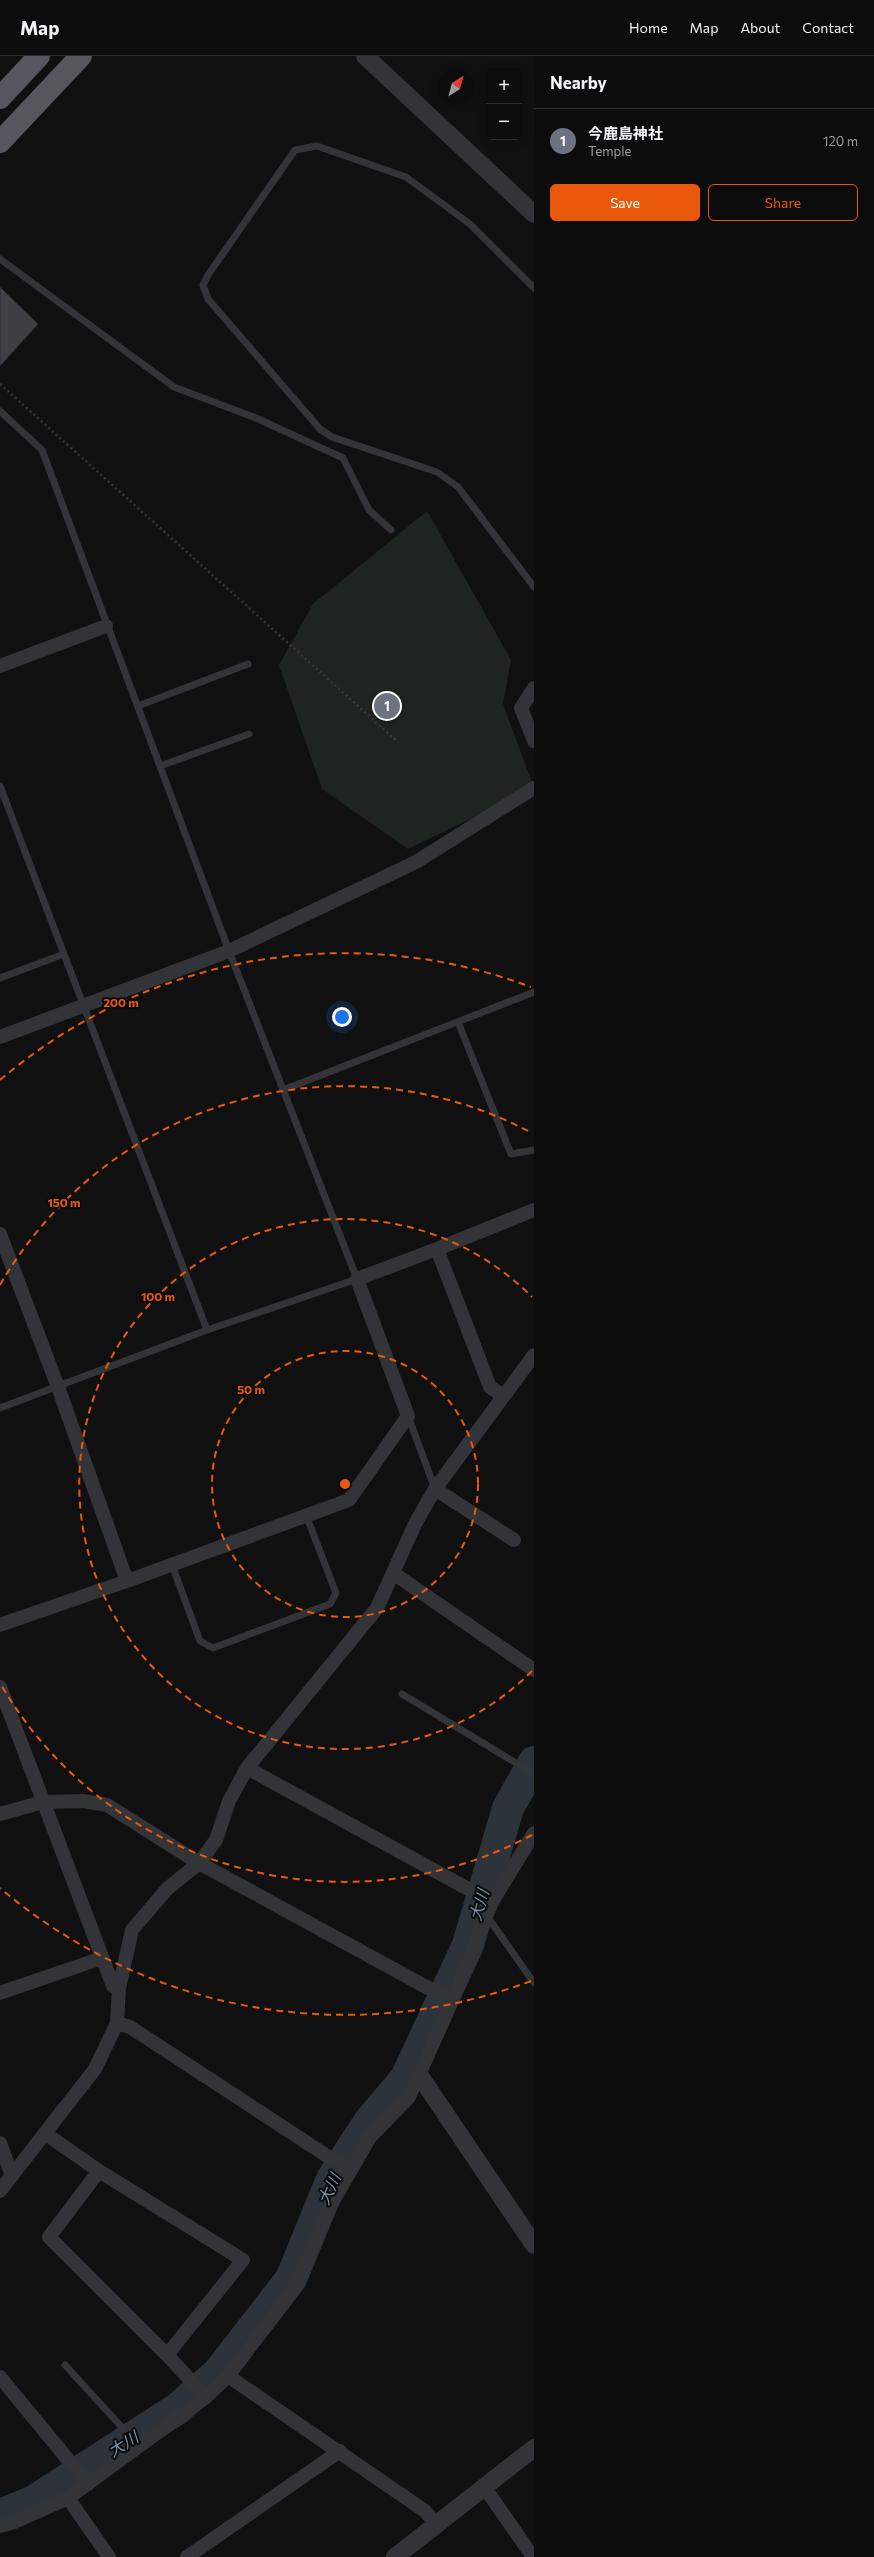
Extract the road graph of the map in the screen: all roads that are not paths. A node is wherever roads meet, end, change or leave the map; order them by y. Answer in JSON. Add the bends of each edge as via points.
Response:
{"nodes":[{"id":1,"x":39,"y":56,"type":"edge"},
{"id":2,"x":81,"y":56,"type":"edge"},
{"id":3,"x":376,"y":59,"type":"edge"},
{"id":4,"x":0,"y":98,"type":"edge"},
{"id":5,"x":0,"y":142,"type":"edge"},
{"id":6,"x":534,"y":214,"type":"edge"},
{"id":7,"x":0,"y":259,"type":"edge"},
{"id":8,"x":534,"y":288,"type":"edge"},
{"id":9,"x":0,"y":411,"type":"edge"},
{"id":10,"x":391,"y":530,"type":"dead end"},
{"id":11,"x":534,"y":588,"type":"edge"},
{"id":12,"x":106,"y":626,"type":"junction"},
{"id":13,"x":248,"y":664,"type":"dead end"},
{"id":14,"x":0,"y":666,"type":"edge"},
{"id":15,"x":534,"y":688,"type":"edge"},
{"id":16,"x":138,"y":706,"type":"junction"},
{"id":17,"x":249,"y":734,"type":"dead end"},
{"id":18,"x":534,"y":741,"type":"edge"},
{"id":19,"x":160,"y":766,"type":"junction"},
{"id":20,"x":0,"y":786,"type":"edge"},
{"id":21,"x":534,"y":788,"type":"edge"},
{"id":22,"x":229,"y":951,"type":"junction"},
{"id":23,"x":64,"y":954,"type":"junction"},
{"id":24,"x":0,"y":978,"type":"edge"},
{"id":25,"x":534,"y":992,"type":"edge"},
{"id":26,"x":82,"y":1005,"type":"junction"},
{"id":27,"x":458,"y":1022,"type":"junction"},
{"id":28,"x":0,"y":1037,"type":"edge"},
{"id":29,"x":283,"y":1090,"type":"junction"},
{"id":30,"x":534,"y":1150,"type":"edge"},
{"id":31,"x":534,"y":1210,"type":"edge"},
{"id":32,"x":0,"y":1234,"type":"edge"},
{"id":33,"x":437,"y":1249,"type":"junction"},
{"id":34,"x":357,"y":1279,"type":"junction"},
{"id":35,"x":207,"y":1330,"type":"junction"},
{"id":36,"x":534,"y":1355,"type":"edge"},
{"id":37,"x":58,"y":1387,"type":"junction"},
{"id":38,"x":503,"y":1396,"type":"junction"},
{"id":39,"x":0,"y":1408,"type":"edge"},
{"id":40,"x":408,"y":1416,"type":"junction"},
{"id":41,"x":435,"y":1489,"type":"junction"},
{"id":42,"x":306,"y":1516,"type":"junction"},
{"id":43,"x":514,"y":1540,"type":"dead end"},
{"id":44,"x":172,"y":1565,"type":"junction"},
{"id":45,"x":393,"y":1573,"type":"junction"},
{"id":46,"x":127,"y":1581,"type":"junction"},
{"id":47,"x":0,"y":1625,"type":"edge"},
{"id":48,"x":534,"y":1670,"type":"edge"},
{"id":49,"x":0,"y":1687,"type":"edge"},
{"id":50,"x":402,"y":1694,"type":"dead end"},
{"id":51,"x":247,"y":1768,"type":"junction"},
{"id":52,"x":534,"y":1774,"type":"edge"},
{"id":53,"x":43,"y":1802,"type":"junction"},
{"id":54,"x":0,"y":1814,"type":"edge"},
{"id":55,"x":534,"y":1833,"type":"edge"},
{"id":56,"x":200,"y":1863,"type":"junction"},
{"id":57,"x":492,"y":1902,"type":"junction"},
{"id":58,"x":487,"y":1916,"type":"junction"},
{"id":59,"x":102,"y":1958,"type":"junction"},
{"id":60,"x":534,"y":1983,"type":"edge"},
{"id":61,"x":119,"y":1988,"type":"junction"},
{"id":62,"x":0,"y":1993,"type":"edge"},
{"id":63,"x":452,"y":2001,"type":"junction"},
{"id":64,"x":117,"y":2023,"type":"junction"},
{"id":65,"x":420,"y":2076,"type":"junction"},
{"id":66,"x":46,"y":2134,"type":"junction"},
{"id":67,"x":0,"y":2143,"type":"edge"},
{"id":68,"x":99,"y":2171,"type":"junction"},
{"id":69,"x":350,"y":2172,"type":"junction"},
{"id":70,"x":12,"y":2176,"type":"junction"},
{"id":71,"x":0,"y":2191,"type":"edge"},
{"id":72,"x":534,"y":2244,"type":"edge"},
{"id":73,"x":167,"y":2355,"type":"junction"},
{"id":74,"x":65,"y":2365,"type":"dead end"},
{"id":75,"x":228,"y":2376,"type":"junction"},
{"id":76,"x":0,"y":2377,"type":"edge"},
{"id":77,"x":206,"y":2397,"type":"junction"},
{"id":78,"x":139,"y":2446,"type":"junction"},
{"id":79,"x":534,"y":2448,"type":"edge"},
{"id":80,"x":340,"y":2451,"type":"junction"},
{"id":81,"x":88,"y":2484,"type":"junction"},
{"id":82,"x":485,"y":2488,"type":"junction"},
{"id":83,"x":68,"y":2498,"type":"junction"},
{"id":84,"x":437,"y":2525,"type":"junction"},
{"id":85,"x":0,"y":2526,"type":"edge"},
{"id":86,"x":109,"y":2557,"type":"edge"},
{"id":87,"x":187,"y":2557,"type":"edge"},
{"id":88,"x":395,"y":2557,"type":"edge"},
{"id":89,"x":533,"y":2557,"type":"edge"}],
"edges":[{"from":1,"to":4,"type":"highway"},
{"from":2,"to":5,"type":"highway"},
{"from":3,"to":6,"type":"street"},
{"from":7,"to":10,"type":"lane","via":[[174,387],[256,418],[343,458],[369,510]]},
{"from":8,"to":11,"type":"lane","via":[[470,224],[406,177],[317,146],[295,150],[203,285],[208,299],[320,429],[332,437],[437,472],[458,487]]},
{"from":9,"to":12,"type":"lane","via":[[42,450]]},
{"from":12,"to":14,"type":"street"},
{"from":12,"to":16,"type":"lane"},
{"from":13,"to":16,"type":"lane"},
{"from":15,"to":18,"type":"street","via":[[521,708]]},
{"from":16,"to":19,"type":"lane"},
{"from":17,"to":19,"type":"lane"},
{"from":19,"to":22,"type":"lane"},
{"from":20,"to":23,"type":"lane"},
{"from":21,"to":22,"type":"street","via":[[416,862]]},
{"from":22,"to":26,"type":"street"},
{"from":22,"to":29,"type":"lane"},
{"from":23,"to":24,"type":"lane"},
{"from":23,"to":26,"type":"lane"},
{"from":25,"to":27,"type":"lane"},
{"from":26,"to":28,"type":"street"},
{"from":26,"to":35,"type":"lane"},
{"from":27,"to":29,"type":"lane"},
{"from":27,"to":30,"type":"lane","via":[[511,1154]]},
{"from":29,"to":34,"type":"lane"},
{"from":31,"to":33,"type":"street"},
{"from":32,"to":37,"type":"street"},
{"from":33,"to":34,"type":"street"},
{"from":33,"to":38,"type":"street","via":[[490,1387]]},
{"from":34,"to":35,"type":"lane"},
{"from":34,"to":40,"type":"street"},
{"from":35,"to":37,"type":"lane"},
{"from":36,"to":38,"type":"street"},
{"from":37,"to":39,"type":"lane"},
{"from":37,"to":46,"type":"street"},
{"from":38,"to":41,"type":"street"},
{"from":40,"to":41,"type":"lane"},
{"from":40,"to":42,"type":"street","via":[[349,1500]]},
{"from":41,"to":43,"type":"street"},
{"from":41,"to":45,"type":"street"},
{"from":42,"to":44,"type":"street"},
{"from":42,"to":44,"type":"lane","via":[[336,1593],[330,1604],[213,1648],[200,1641]]},
{"from":44,"to":46,"type":"street"},
{"from":45,"to":48,"type":"street"},
{"from":45,"to":51,"type":"street","via":[[377,1608]]},
{"from":46,"to":47,"type":"street"},
{"from":49,"to":53,"type":"street"},
{"from":50,"to":52,"type":"lane"},
{"from":51,"to":56,"type":"street","via":[[229,1801],[216,1840]]},
{"from":51,"to":57,"type":"street"},
{"from":53,"to":54,"type":"street"},
{"from":53,"to":56,"type":"street","via":[[83,1801],[107,1806]]},
{"from":53,"to":59,"type":"street"},
{"from":55,"to":57,"type":"street"},
{"from":56,"to":61,"type":"street","via":[[168,1889],[132,1930]]},
{"from":56,"to":63,"type":"street"},
{"from":57,"to":58,"type":"street"},
{"from":58,"to":60,"type":"lane"},
{"from":58,"to":63,"type":"street"},
{"from":59,"to":61,"type":"street","via":[[113,1986]]},
{"from":59,"to":62,"type":"street"},
{"from":61,"to":64,"type":"street"},
{"from":63,"to":65,"type":"street"},
{"from":64,"to":66,"type":"street","via":[[95,2069]]},
{"from":64,"to":69,"type":"street","via":[[130,2027]]},
{"from":65,"to":69,"type":"street","via":[[409,2096],[370,2137]]},
{"from":65,"to":72,"type":"street"},
{"from":66,"to":68,"type":"street"},
{"from":66,"to":70,"type":"street"},
{"from":67,"to":70,"type":"street"},
{"from":68,"to":73,"type":"street","via":[[48,2237]]},
{"from":68,"to":73,"type":"street","via":[[243,2260]]},
{"from":69,"to":75,"type":"street","via":[[332,2203],[295,2287]]},
{"from":70,"to":71,"type":"street"},
{"from":73,"to":77,"type":"street"},
{"from":74,"to":78,"type":"lane"},
{"from":75,"to":77,"type":"street"},
{"from":75,"to":80,"type":"street"},
{"from":76,"to":81,"type":"street"},
{"from":77,"to":78,"type":"street"},
{"from":78,"to":81,"type":"street"},
{"from":79,"to":82,"type":"street"},
{"from":80,"to":84,"type":"street","via":[[425,2511]]},
{"from":80,"to":87,"type":"street"},
{"from":81,"to":83,"type":"street"},
{"from":82,"to":84,"type":"street"},
{"from":82,"to":89,"type":"street"},
{"from":83,"to":85,"type":"street"},
{"from":83,"to":86,"type":"street"},
{"from":84,"to":88,"type":"street"}]}
